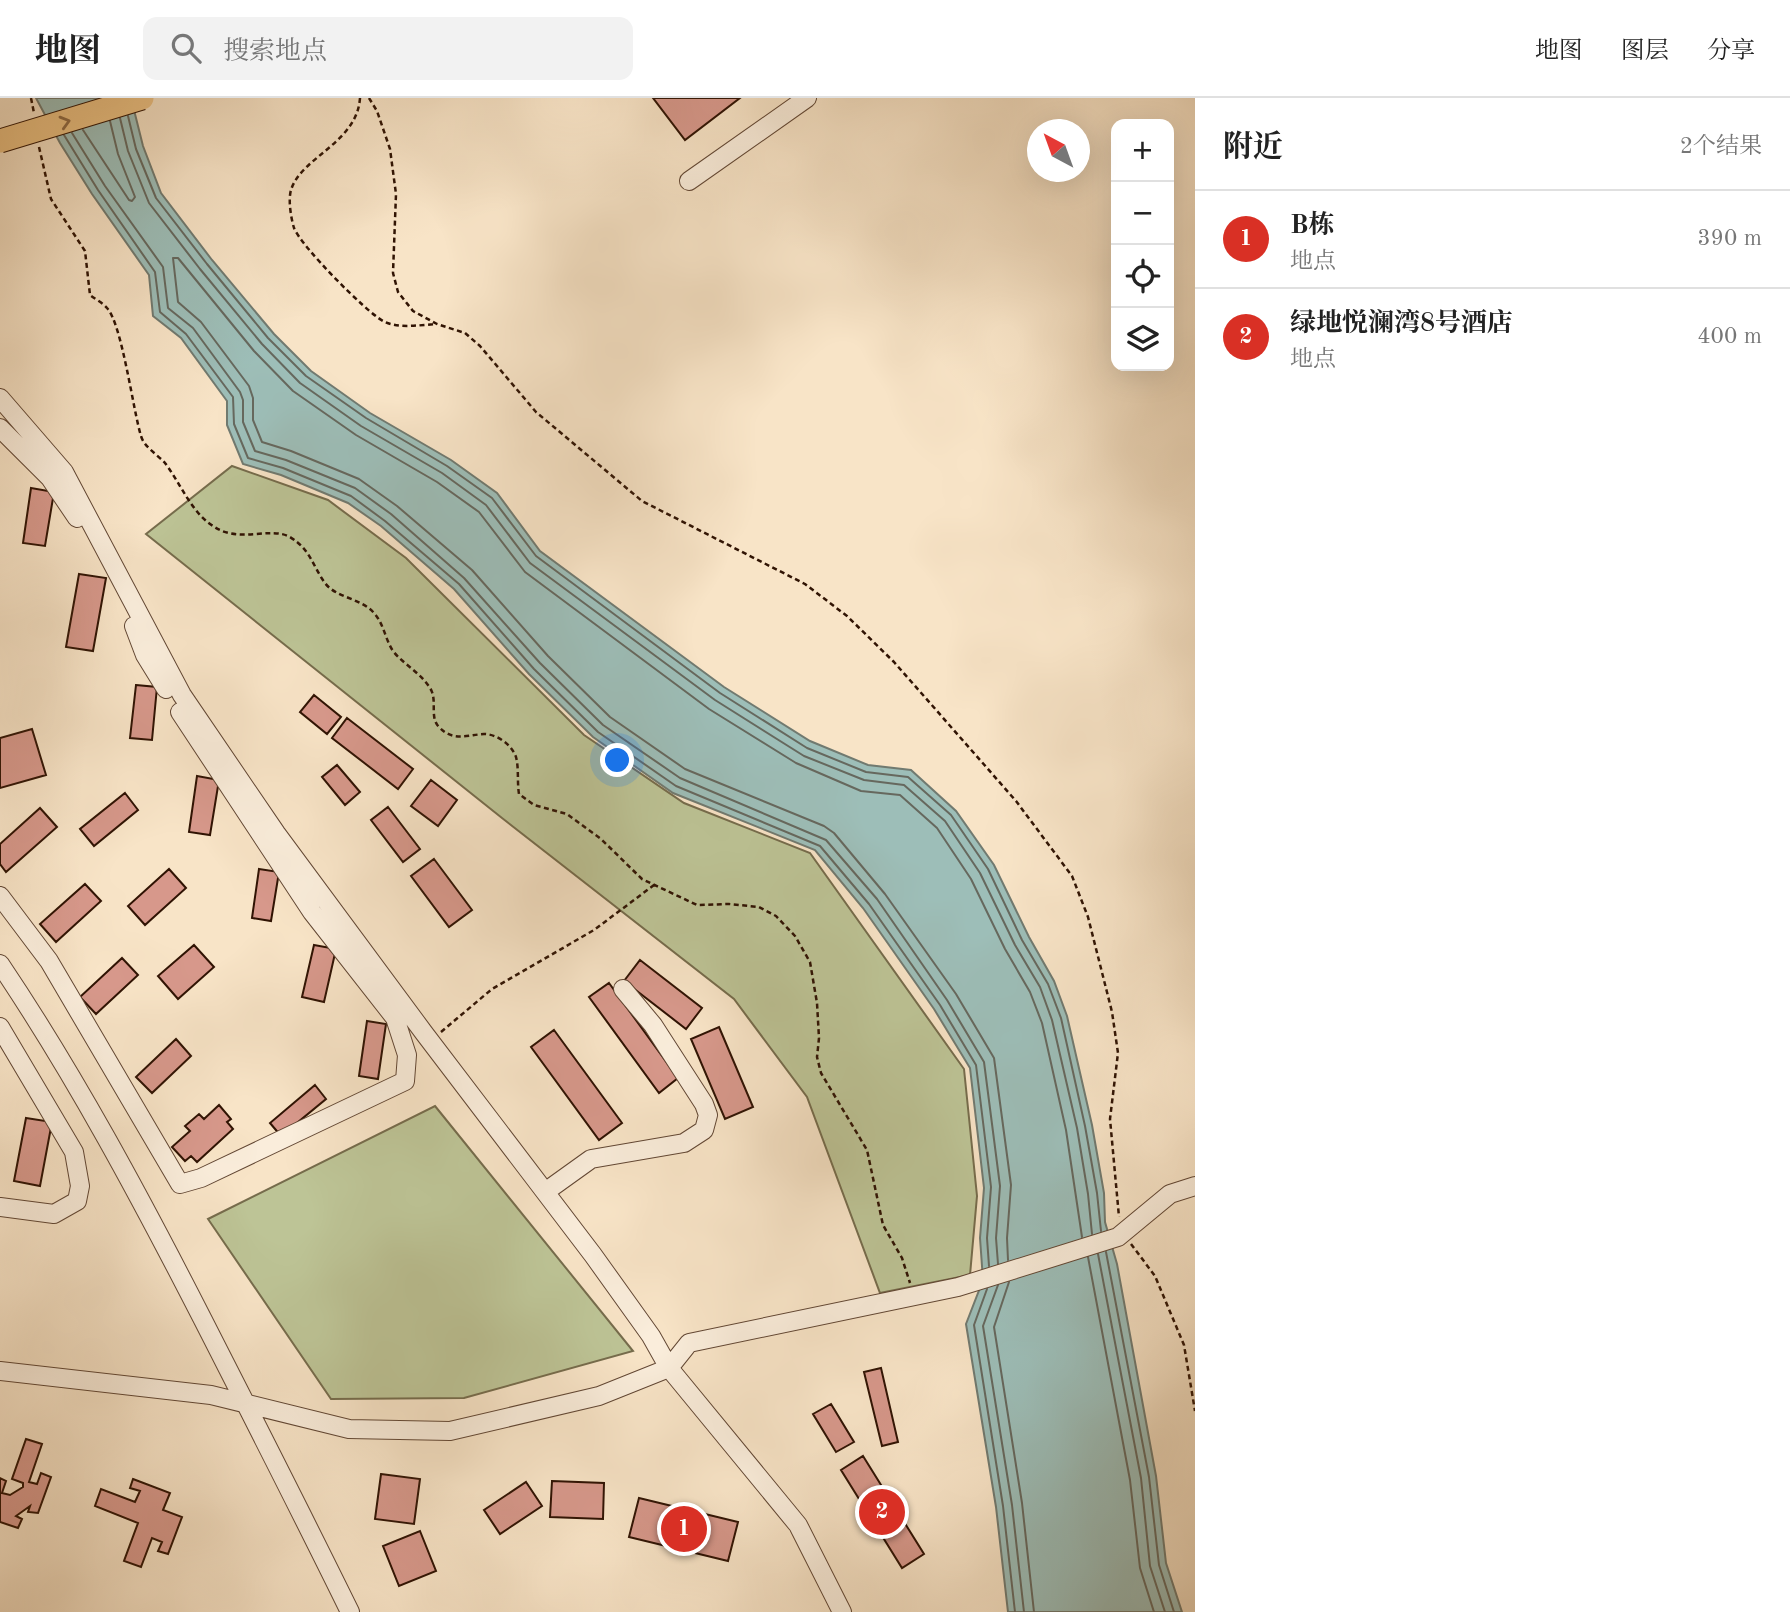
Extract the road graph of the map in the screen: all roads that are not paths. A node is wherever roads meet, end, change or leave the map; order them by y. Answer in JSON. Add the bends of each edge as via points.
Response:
{"nodes":[{"id":1,"x":142,"y":98,"type":"edge"},
{"id":2,"x":807,"y":98,"type":"edge"},
{"id":3,"x":0,"y":141,"type":"edge"},
{"id":4,"x":689,"y":181,"type":"dead end"},
{"id":5,"x":0,"y":398,"type":"edge"},
{"id":6,"x":0,"y":428,"type":"edge"},
{"id":7,"x":0,"y":896,"type":"edge"},
{"id":8,"x":0,"y":964,"type":"edge"},
{"id":9,"x":623,"y":989,"type":"dead end"},
{"id":10,"x":0,"y":1027,"type":"edge"},
{"id":11,"x":1195,"y":1186,"type":"edge"},
{"id":12,"x":545,"y":1192,"type":"junction"},
{"id":13,"x":0,"y":1207,"type":"edge"},
{"id":14,"x":669,"y":1368,"type":"junction"},
{"id":15,"x":0,"y":1371,"type":"edge"},
{"id":16,"x":247,"y":1406,"type":"junction"},
{"id":17,"x":350,"y":1612,"type":"edge"},
{"id":18,"x":842,"y":1612,"type":"edge"}],
"edges":[{"from":3,"to":1,"type":"main road","one_way":true,"bridge":true},
{"from":2,"to":4,"type":"street"},
{"from":5,"to":12,"type":"street","via":[[64,472],[182,695],[276,833]]},
{"from":6,"to":7,"type":"street","via":[[50,478],[77,517],[124,599],[145,655],[199,743],[312,912],[395,1018],[407,1055],[405,1081],[180,1184],[49,961]]},
{"from":8,"to":16,"type":"street","via":[[45,1031],[143,1203]]},
{"from":9,"to":12,"type":"street","via":[[653,1025],[704,1104],[708,1115],[704,1130],[684,1143],[591,1159]]},
{"from":10,"to":13,"type":"street","via":[[74,1152],[80,1186],[77,1201],[54,1214]]},
{"from":11,"to":14,"type":"street","via":[[1170,1194],[1118,1237],[958,1287],[689,1343]]},
{"from":12,"to":14,"type":"street","via":[[651,1336]]},
{"from":14,"to":16,"type":"street","via":[[599,1396],[450,1431],[349,1429]]},
{"from":14,"to":18,"type":"street","via":[[797,1525]]},
{"from":15,"to":16,"type":"street","via":[[211,1395]]},
{"from":16,"to":17,"type":"street"}]}
